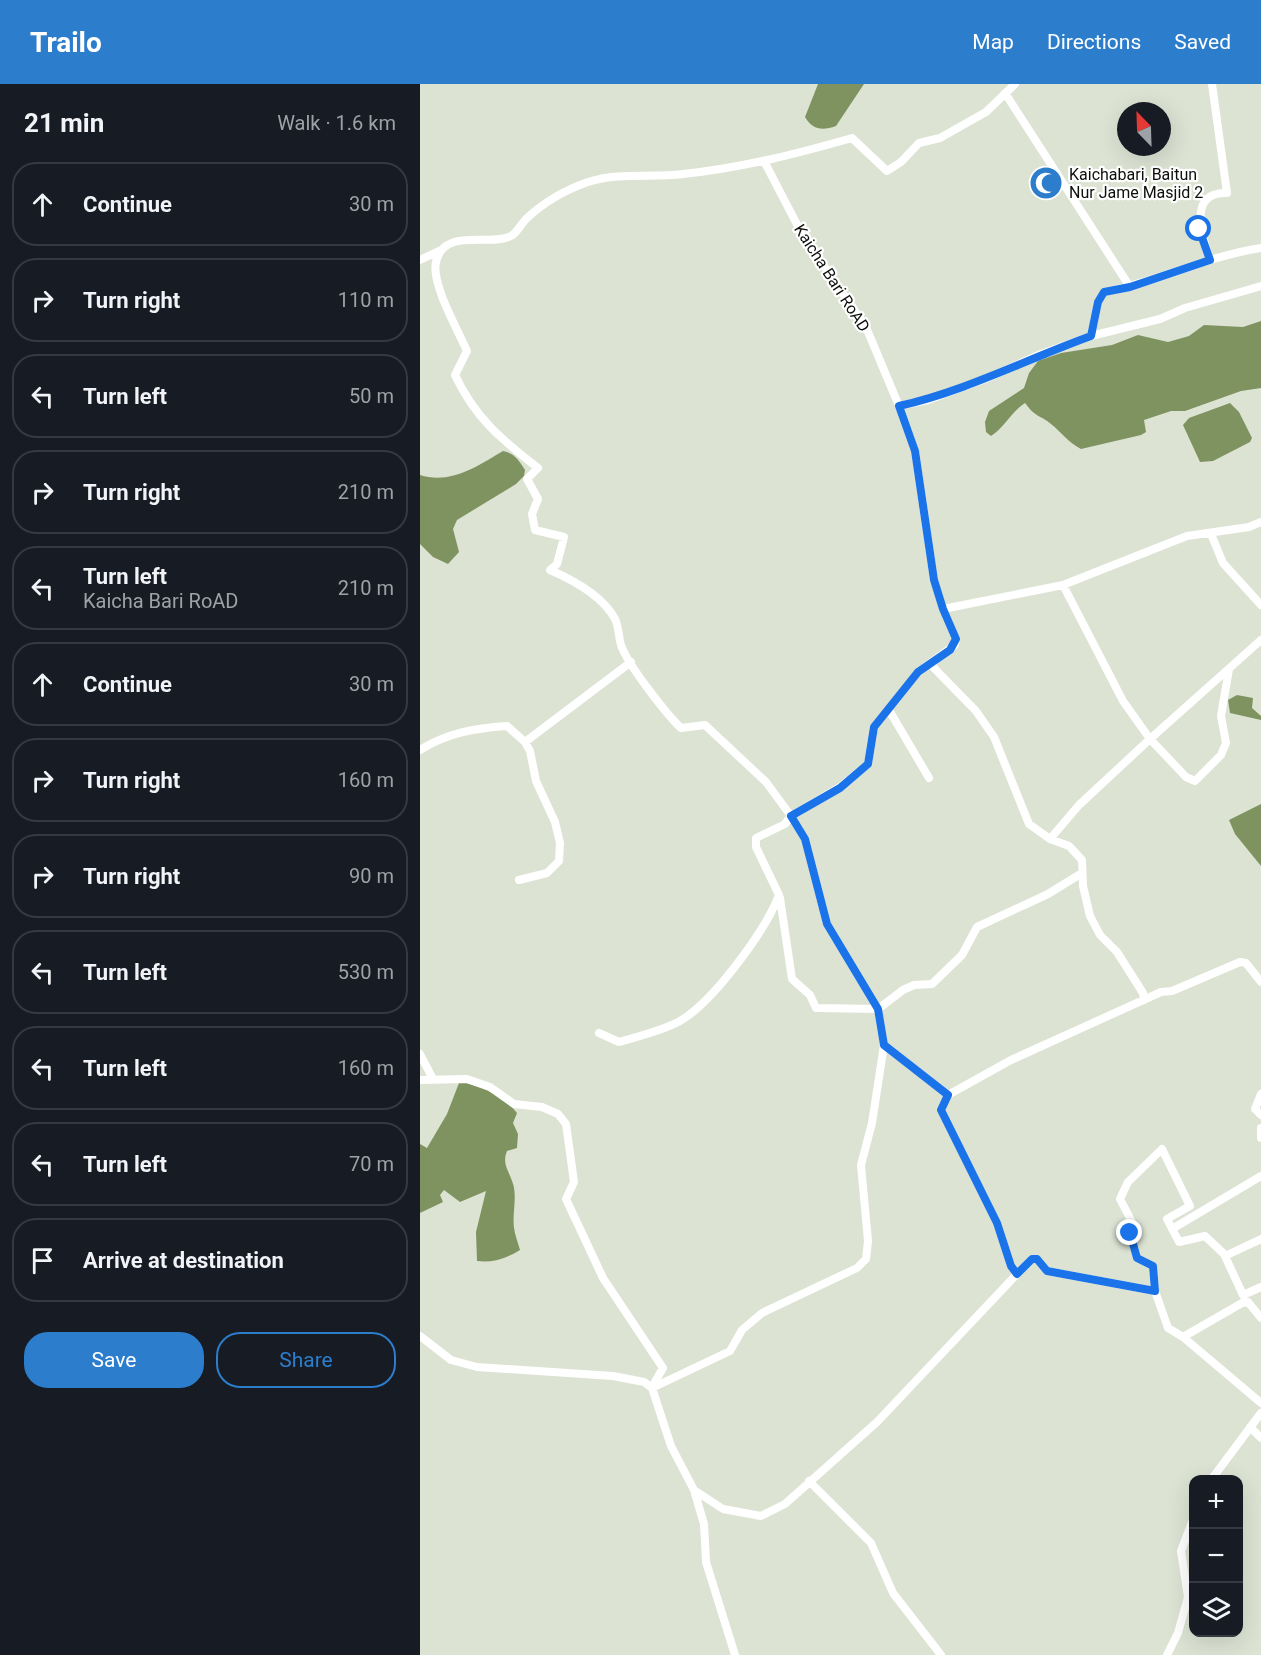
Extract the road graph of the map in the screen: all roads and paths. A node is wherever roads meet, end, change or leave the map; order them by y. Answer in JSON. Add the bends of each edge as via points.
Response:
{"nodes":[{"id":1,"x":1015,"y":84,"type":"edge"},
{"id":2,"x":1212,"y":84,"type":"edge"},
{"id":3,"x":1005,"y":93,"type":"junction"},
{"id":4,"x":764,"y":161,"type":"junction"},
{"id":5,"x":1261,"y":248,"type":"edge"},
{"id":6,"x":441,"y":250,"type":"junction"},
{"id":7,"x":420,"y":260,"type":"edge"},
{"id":8,"x":1210,"y":260,"type":"junction"},
{"id":9,"x":1261,"y":286,"type":"edge"},
{"id":10,"x":1130,"y":287,"type":"junction"},
{"id":11,"x":1091,"y":336,"type":"junction"},
{"id":12,"x":899,"y":406,"type":"junction"},
{"id":13,"x":1261,"y":522,"type":"edge"},
{"id":14,"x":1211,"y":534,"type":"junction"},
{"id":15,"x":1063,"y":585,"type":"junction"},
{"id":16,"x":1261,"y":605,"type":"edge"},
{"id":17,"x":943,"y":609,"type":"junction"},
{"id":18,"x":1261,"y":640,"type":"edge"},
{"id":19,"x":631,"y":662,"type":"junction"},
{"id":20,"x":931,"y":662,"type":"junction"},
{"id":21,"x":1229,"y":669,"type":"junction"},
{"id":22,"x":889,"y":710,"type":"junction"},
{"id":23,"x":1150,"y":739,"type":"junction"},
{"id":24,"x":525,"y":742,"type":"junction"},
{"id":25,"x":420,"y":750,"type":"edge"},
{"id":26,"x":929,"y":778,"type":"dead end"},
{"id":27,"x":791,"y":816,"type":"junction"},
{"id":28,"x":1050,"y":839,"type":"junction"},
{"id":29,"x":1082,"y":873,"type":"junction"},
{"id":30,"x":519,"y":880,"type":"dead end"},
{"id":31,"x":779,"y":895,"type":"junction"},
{"id":32,"x":1261,"y":982,"type":"edge"},
{"id":33,"x":1144,"y":1000,"type":"junction"},
{"id":34,"x":878,"y":1009,"type":"junction"},
{"id":35,"x":599,"y":1033,"type":"dead end"},
{"id":36,"x":884,"y":1045,"type":"junction"},
{"id":37,"x":420,"y":1054,"type":"edge"},
{"id":38,"x":433,"y":1079,"type":"junction"},
{"id":39,"x":420,"y":1080,"type":"edge"},
{"id":40,"x":1261,"y":1094,"type":"edge"},
{"id":41,"x":948,"y":1095,"type":"junction"},
{"id":42,"x":1261,"y":1115,"type":"edge"},
{"id":43,"x":1261,"y":1176,"type":"edge"},
{"id":44,"x":1172,"y":1229,"type":"junction"},
{"id":45,"x":1261,"y":1239,"type":"edge"},
{"id":46,"x":1225,"y":1256,"type":"junction"},
{"id":47,"x":1017,"y":1274,"type":"junction"},
{"id":48,"x":1261,"y":1287,"type":"edge"},
{"id":49,"x":1155,"y":1291,"type":"junction"},
{"id":50,"x":1243,"y":1299,"type":"junction"},
{"id":51,"x":1261,"y":1318,"type":"edge"},
{"id":52,"x":420,"y":1336,"type":"edge"},
{"id":53,"x":1183,"y":1337,"type":"junction"},
{"id":54,"x":652,"y":1388,"type":"junction"},
{"id":55,"x":1261,"y":1403,"type":"edge"},
{"id":56,"x":1261,"y":1413,"type":"edge"},
{"id":57,"x":1250,"y":1426,"type":"junction"},
{"id":58,"x":1261,"y":1438,"type":"edge"},
{"id":59,"x":1214,"y":1475,"type":"edge"},
{"id":60,"x":809,"y":1480,"type":"junction"},
{"id":61,"x":694,"y":1490,"type":"junction"},
{"id":62,"x":1189,"y":1529,"type":"edge"},
{"id":63,"x":735,"y":1655,"type":"edge"},
{"id":64,"x":941,"y":1655,"type":"edge"},
{"id":65,"x":1167,"y":1655,"type":"edge"}],
"edges":[{"from":1,"to":3,"type":"street"},
{"from":2,"to":8,"type":"street","via":[[1227,193],[1215,193],[1206,199],[1201,214],[1199,229]]},
{"from":3,"to":4,"type":"street","via":[[986,112],[940,138],[919,143],[887,171],[852,138]]},
{"from":3,"to":10,"type":"street"},
{"from":4,"to":6,"type":"street","via":[[671,176],[637,174],[590,181],[554,196],[513,235],[488,242],[476,238],[453,242]]},
{"from":4,"to":12,"type":"street","name":"Kaicha Bari RoAD","via":[[802,234],[866,327]]},
{"from":5,"to":8,"type":"street"},
{"from":6,"to":7,"type":"street"},
{"from":6,"to":19,"type":"street","via":[[436,263],[438,283],[467,351],[455,375],[480,418],[538,468],[527,479],[538,500],[532,514],[535,530],[564,537],[557,564],[550,570],[596,597],[614,617],[622,649]]},
{"from":8,"to":10,"type":"street"},
{"from":9,"to":11,"type":"street","via":[[1160,319]]},
{"from":10,"to":11,"type":"street","via":[[1104,292]]},
{"from":11,"to":12,"type":"street","via":[[928,400]]},
{"from":12,"to":17,"type":"street","name":"Kaicha Bari RoAD","via":[[915,451],[934,580]]},
{"from":13,"to":14,"type":"street"},
{"from":14,"to":15,"type":"street","via":[[1187,536]]},
{"from":14,"to":16,"type":"street","via":[[1222,563]]},
{"from":15,"to":17,"type":"street"},
{"from":15,"to":23,"type":"street","via":[[1123,701]]},
{"from":17,"to":20,"type":"street","name":"Kaicha Bari RoAD","via":[[956,639],[950,650]]},
{"from":18,"to":21,"type":"street"},
{"from":19,"to":24,"type":"street"},
{"from":19,"to":27,"type":"street","via":[[670,718],[681,728],[705,725],[766,782]]},
{"from":20,"to":22,"type":"street","via":[[918,672]]},
{"from":20,"to":28,"type":"street","via":[[994,737],[1029,824]]},
{"from":21,"to":23,"type":"street"},
{"from":21,"to":23,"type":"street","via":[[1221,716],[1226,743],[1211,767],[1195,781],[1186,777]]},
{"from":22,"to":26,"type":"street"},
{"from":22,"to":27,"type":"street","via":[[874,727],[868,764],[840,788]]},
{"from":23,"to":28,"type":"street"},
{"from":24,"to":25,"type":"street","via":[[507,726],[482,727],[440,738]]},
{"from":24,"to":30,"type":"street","via":[[560,843],[559,861],[546,873]]},
{"from":27,"to":31,"type":"street","via":[[785,824],[756,838],[756,847]]},
{"from":27,"to":34,"type":"street","via":[[805,839],[827,924]]},
{"from":28,"to":29,"type":"street","via":[[1069,846],[1082,860]]},
{"from":29,"to":33,"type":"street","via":[[1090,916],[1100,936],[1117,952]]},
{"from":29,"to":34,"type":"street","via":[[1048,894],[977,927],[962,955],[941,977],[932,984],[903,990]]},
{"from":31,"to":34,"type":"street","via":[[792,979],[810,995],[816,1008]]},
{"from":31,"to":35,"type":"street","via":[[773,912],[751,945],[709,996],[681,1021],[619,1042]]},
{"from":32,"to":33,"type":"street","via":[[1246,963],[1240,962]]},
{"from":33,"to":41,"type":"street","via":[[1011,1060]]},
{"from":34,"to":36,"type":"street"},
{"from":36,"to":41,"type":"street"},
{"from":36,"to":54,"type":"street","via":[[861,1165],[866,1260],[749,1322],[730,1351]]},
{"from":37,"to":38,"type":"street"},
{"from":38,"to":39,"type":"street"},
{"from":38,"to":54,"type":"street","via":[[475,1081],[514,1104],[542,1107],[558,1114],[566,1124],[574,1182],[566,1199],[603,1278],[663,1368]]},
{"from":40,"to":42,"type":"street","via":[[1255,1110]]},
{"from":41,"to":47,"type":"street","via":[[941,1110],[997,1223]]},
{"from":43,"to":44,"type":"street"},
{"from":44,"to":46,"type":"street","via":[[1179,1242],[1205,1236]]},
{"from":44,"to":49,"type":"street","via":[[1167,1219],[1190,1206],[1162,1149],[1128,1182],[1120,1199],[1132,1222],[1130,1233],[1137,1258],[1153,1266]]},
{"from":45,"to":46,"type":"street"},
{"from":46,"to":50,"type":"street"},
{"from":47,"to":49,"type":"street","via":[[1037,1259],[1047,1271]]},
{"from":47,"to":60,"type":"street","via":[[877,1422]]},
{"from":48,"to":50,"type":"street"},
{"from":49,"to":53,"type":"street","via":[[1168,1328]]},
{"from":50,"to":51,"type":"street"},
{"from":50,"to":53,"type":"street"},
{"from":52,"to":54,"type":"street","via":[[451,1360],[477,1367],[613,1376],[644,1382]]},
{"from":53,"to":55,"type":"street"},
{"from":54,"to":61,"type":"street","via":[[671,1446]]},
{"from":56,"to":57,"type":"street"},
{"from":57,"to":58,"type":"street"},
{"from":57,"to":59,"type":"street"},
{"from":60,"to":61,"type":"street","via":[[785,1504],[761,1516],[723,1509]]},
{"from":60,"to":64,"type":"street","via":[[871,1544],[893,1593]]},
{"from":61,"to":63,"type":"street","via":[[704,1524],[706,1562]]},
{"from":62,"to":65,"type":"street","via":[[1181,1551],[1188,1597]]}]}
